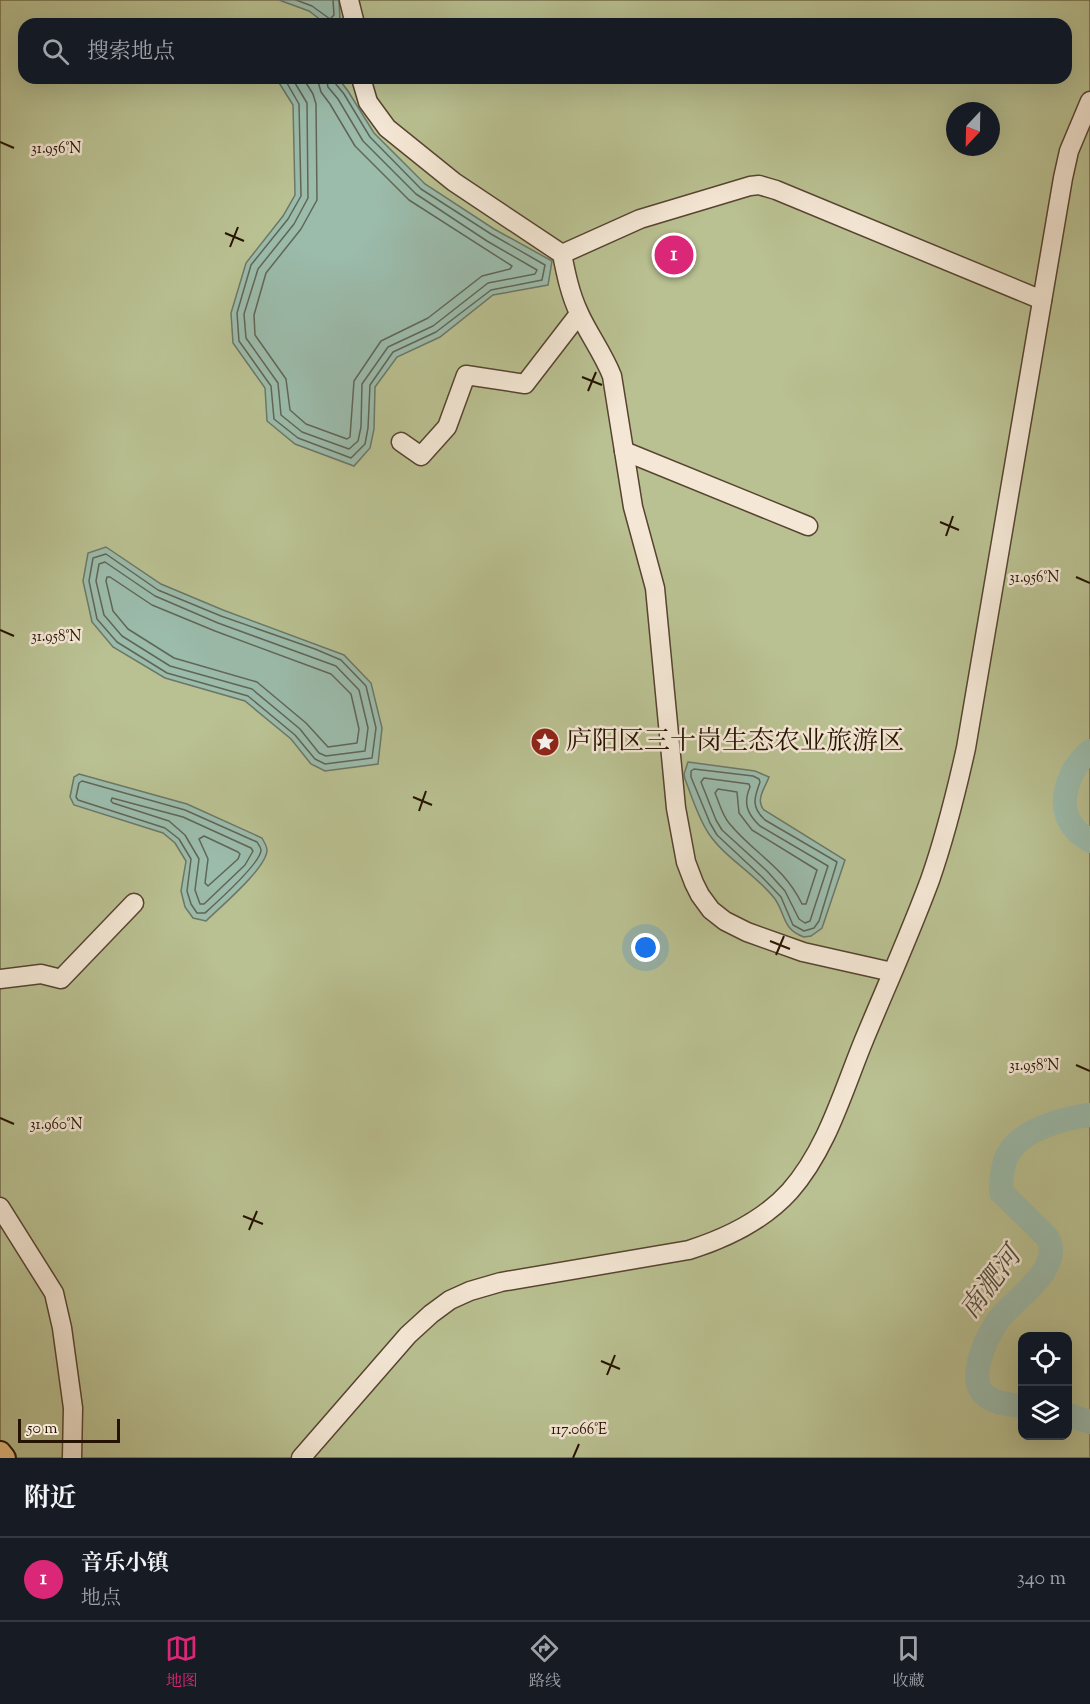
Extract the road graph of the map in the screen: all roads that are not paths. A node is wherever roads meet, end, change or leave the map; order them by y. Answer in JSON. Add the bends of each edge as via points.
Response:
{"nodes":[{"id":1,"x":349,"y":0,"type":"edge"},
{"id":2,"x":354,"y":18,"type":"edge"},
{"id":3,"x":363,"y":84,"type":"edge"},
{"id":4,"x":1090,"y":101,"type":"edge"},
{"id":5,"x":562,"y":254,"type":"junction"},
{"id":6,"x":1042,"y":300,"type":"junction"},
{"id":7,"x":579,"y":314,"type":"junction"},
{"id":8,"x":401,"y":442,"type":"dead end"},
{"id":9,"x":624,"y":451,"type":"junction"},
{"id":10,"x":808,"y":526,"type":"dead end"},
{"id":11,"x":134,"y":903,"type":"dead end"},
{"id":12,"x":892,"y":972,"type":"junction"},
{"id":13,"x":0,"y":979,"type":"edge"},
{"id":14,"x":0,"y":1207,"type":"edge"},
{"id":15,"x":0,"y":1453,"type":"edge"},
{"id":16,"x":4,"y":1458,"type":"edge"},
{"id":17,"x":72,"y":1458,"type":"edge"},
{"id":18,"x":301,"y":1458,"type":"edge"}],
"edges":[{"from":1,"to":2,"type":"street"},
{"from":3,"to":5,"type":"street","via":[[368,102],[387,128],[454,182]]},
{"from":4,"to":6,"type":"street","via":[[1069,151]]},
{"from":5,"to":6,"type":"street","via":[[640,219],[759,185]]},
{"from":5,"to":7,"type":"street"},
{"from":6,"to":12,"type":"street","via":[[966,748],[953,806],[929,880]]},
{"from":7,"to":8,"type":"street","via":[[525,384],[466,375],[447,427],[421,456]]},
{"from":7,"to":9,"type":"street","via":[[612,376]]},
{"from":9,"to":10,"type":"street"},
{"from":9,"to":12,"type":"street","via":[[633,507],[655,588],[676,808],[686,862],[700,895],[711,910],[747,933]]},
{"from":11,"to":13,"type":"street","via":[[61,979],[41,974]]},
{"from":12,"to":18,"type":"street","via":[[814,1156],[771,1209],[734,1234],[689,1250],[501,1282],[450,1300],[408,1335]]},
{"from":14,"to":17,"type":"street","via":[[54,1293],[73,1408]]},
{"from":15,"to":16,"type":"main road"}]}
